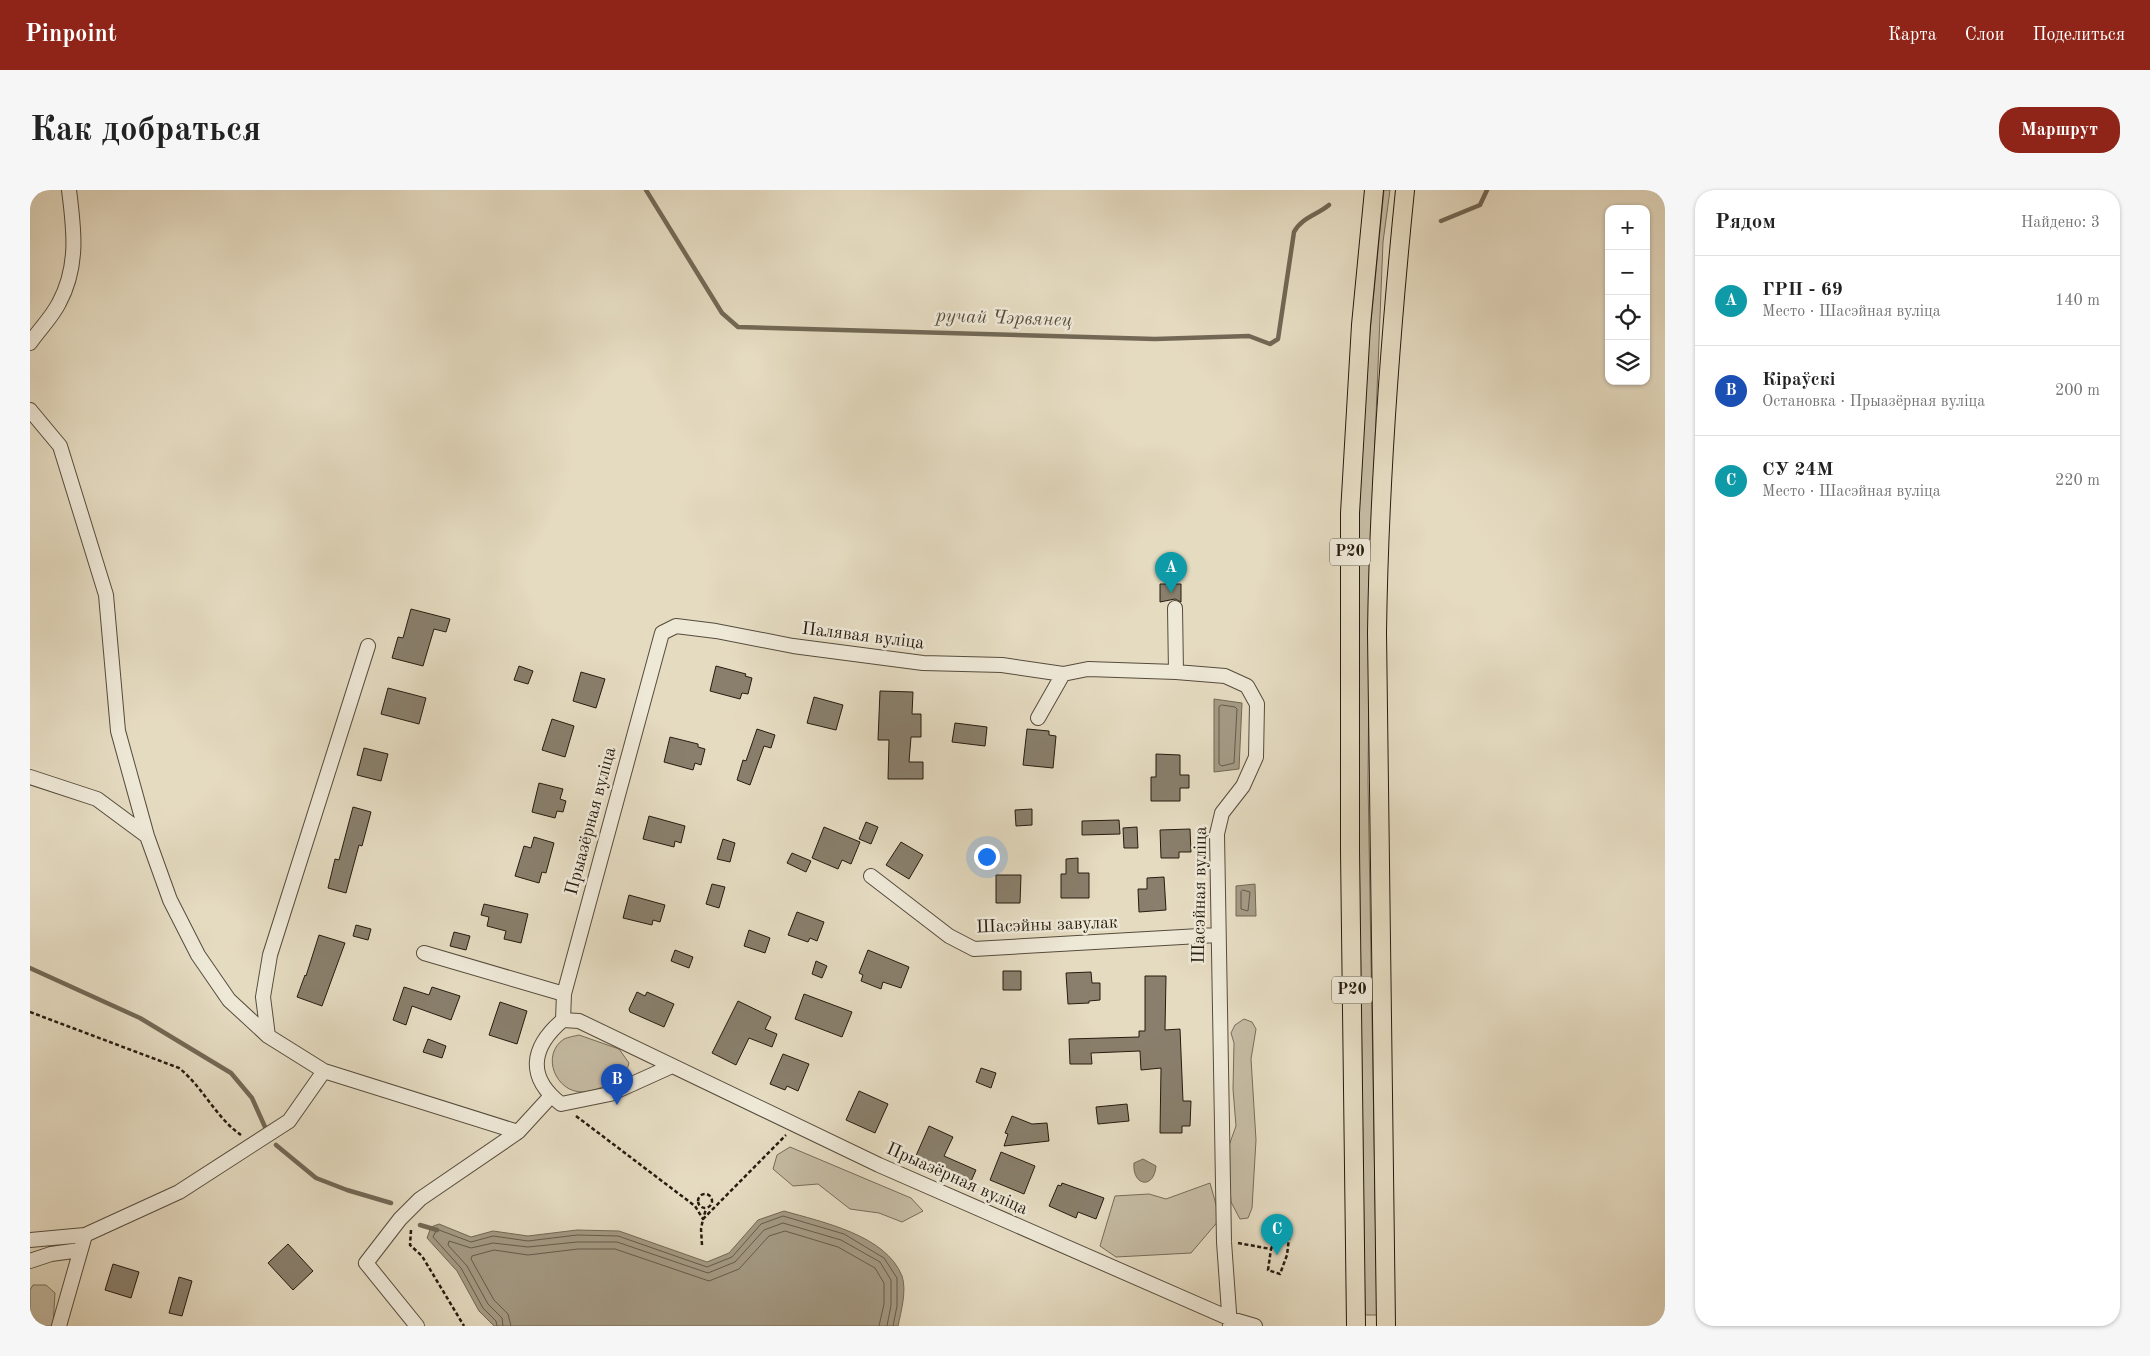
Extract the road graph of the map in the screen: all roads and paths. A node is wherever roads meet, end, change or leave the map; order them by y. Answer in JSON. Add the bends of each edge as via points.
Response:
{"nodes":[{"id":1,"x":69,"y":190,"type":"edge"},
{"id":2,"x":1374,"y":190,"type":"edge"},
{"id":3,"x":1405,"y":190,"type":"edge"},
{"id":4,"x":30,"y":343,"type":"edge"},
{"id":5,"x":30,"y":410,"type":"edge"},
{"id":6,"x":1175,"y":608,"type":"dead end"},
{"id":7,"x":662,"y":633,"type":"joint"},
{"id":8,"x":368,"y":646,"type":"dead end"},
{"id":9,"x":1176,"y":672,"type":"junction"},
{"id":10,"x":1063,"y":674,"type":"junction"},
{"id":11,"x":1038,"y":718,"type":"dead end"},
{"id":12,"x":30,"y":777,"type":"edge"},
{"id":13,"x":147,"y":836,"type":"junction"},
{"id":14,"x":871,"y":876,"type":"dead end"},
{"id":15,"x":1217,"y":935,"type":"junction"},
{"id":16,"x":424,"y":953,"type":"dead end"},
{"id":17,"x":564,"y":994,"type":"junction"},
{"id":18,"x":30,"y":1012,"type":"edge"},
{"id":19,"x":563,"y":1020,"type":"junction"},
{"id":20,"x":268,"y":1036,"type":"junction"},
{"id":21,"x":672,"y":1066,"type":"junction"},
{"id":22,"x":324,"y":1071,"type":"junction"},
{"id":23,"x":556,"y":1100,"type":"junction"},
{"id":24,"x":518,"y":1132,"type":"junction"},
{"id":25,"x":786,"y":1135,"type":"dead end"},
{"id":26,"x":255,"y":1144,"type":"junction"},
{"id":27,"x":420,"y":1199,"type":"junction"},
{"id":28,"x":706,"y":1209,"type":"junction"},
{"id":29,"x":703,"y":1220,"type":"junction"},
{"id":30,"x":85,"y":1235,"type":"junction"},
{"id":31,"x":30,"y":1240,"type":"edge"},
{"id":32,"x":1224,"y":1242,"type":"junction"},
{"id":33,"x":702,"y":1245,"type":"dead end"},
{"id":34,"x":1271,"y":1249,"type":"junction"},
{"id":35,"x":80,"y":1250,"type":"junction"},
{"id":36,"x":30,"y":1260,"type":"edge"},
{"id":37,"x":1230,"y":1322,"type":"edge"},
{"id":38,"x":414,"y":1324,"type":"edge"},
{"id":39,"x":59,"y":1326,"type":"edge"},
{"id":40,"x":464,"y":1326,"type":"edge"},
{"id":41,"x":1255,"y":1326,"type":"edge"},
{"id":42,"x":1356,"y":1326,"type":"edge"},
{"id":43,"x":1386,"y":1326,"type":"edge"}],
"edges":[{"from":1,"to":4,"type":"street","via":[[75,241],[70,275],[59,302]]},
{"from":2,"to":42,"type":"main road","number":"Р20","via":[[1361,325],[1350,513]]},
{"from":3,"to":43,"type":"main road","number":"Р20","via":[[1391,336],[1378,562]]},
{"from":5,"to":13,"type":"street","via":[[60,446],[106,595],[118,731]]},
{"from":6,"to":9,"type":"street"},
{"from":7,"to":10,"type":"street","name":"Палявая вуліца","via":[[676,626],[716,630],[793,646],[913,662],[1002,666]]},
{"from":7,"to":17,"type":"street","name":"Прыазёрная вуліца"},
{"from":8,"to":20,"type":"street","via":[[270,955],[263,997]]},
{"from":9,"to":10,"type":"street","name":"Шасэйная вуліца","via":[[1088,669]]},
{"from":9,"to":15,"type":"street","name":"Шасэйная вуліца","via":[[1225,676],[1247,686],[1257,704],[1256,757],[1243,786],[1222,813],[1217,834]]},
{"from":10,"to":11,"type":"street"},
{"from":12,"to":13,"type":"street","via":[[97,798]]},
{"from":13,"to":20,"type":"street","via":[[170,900],[198,955],[229,1000]]},
{"from":14,"to":15,"type":"street","name":"Шасэйны завулак","via":[[949,936],[974,949]]},
{"from":15,"to":32,"type":"street","name":"Шасэйная вуліца"},
{"from":16,"to":17,"type":"street"},
{"from":17,"to":19,"type":"street","name":"Прыазёрная вуліца"},
{"from":18,"to":26,"type":"path","via":[[179,1068],[194,1080],[229,1127]]},
{"from":19,"to":21,"type":"street","name":"Прыазёрная вуліца","via":[[580,1021]]},
{"from":19,"to":23,"type":"street","via":[[547,1033],[538,1055],[536,1071],[541,1084]]},
{"from":20,"to":22,"type":"street"},
{"from":21,"to":23,"type":"street","via":[[610,1094]]},
{"from":21,"to":37,"type":"street","name":"Прыазёрная вуліца","via":[[879,1165]]},
{"from":22,"to":24,"type":"street"},
{"from":22,"to":26,"type":"street","via":[[289,1121]]},
{"from":23,"to":24,"type":"street"},
{"from":23,"to":29,"type":"path","via":[[695,1206]]},
{"from":24,"to":27,"type":"street"},
{"from":25,"to":29,"type":"path"},
{"from":26,"to":30,"type":"street","via":[[179,1192]]},
{"from":27,"to":38,"type":"street","via":[[366,1263]]},
{"from":27,"to":40,"type":"path","via":[[410,1245],[422,1256]]},
{"from":28,"to":28,"type":"path","via":[[713,1201],[704,1194],[698,1202]]},
{"from":28,"to":29,"type":"path"},
{"from":29,"to":33,"type":"path"},
{"from":30,"to":31,"type":"street"},
{"from":30,"to":35,"type":"street"},
{"from":32,"to":34,"type":"path"},
{"from":32,"to":37,"type":"street","name":"Шасэйная вуліца"},
{"from":34,"to":34,"type":"path","via":[[1282,1228],[1290,1230],[1287,1255],[1280,1274],[1268,1270]]},
{"from":35,"to":36,"type":"street"},
{"from":35,"to":39,"type":"street"},
{"from":37,"to":41,"type":"street","name":"Прыазёрная вуліца"}]}
